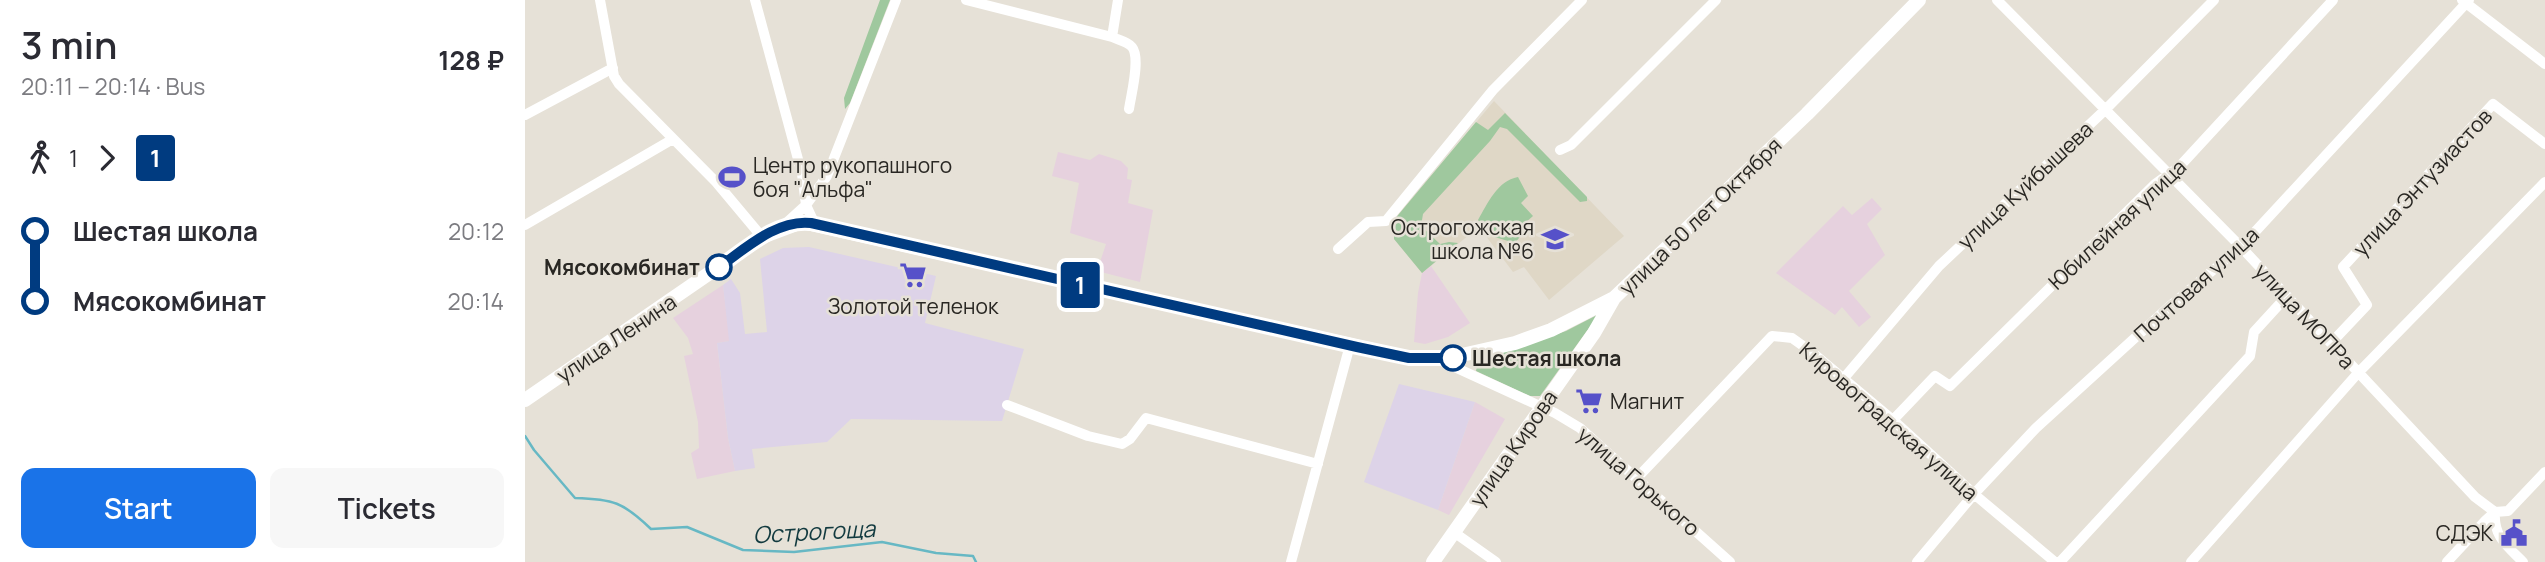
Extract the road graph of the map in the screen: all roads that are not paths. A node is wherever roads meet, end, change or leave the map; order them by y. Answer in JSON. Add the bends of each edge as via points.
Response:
{"nodes":[{"id":1,"x":600,"y":0,"type":"edge"},
{"id":2,"x":755,"y":0,"type":"edge"},
{"id":3,"x":896,"y":0,"type":"edge"},
{"id":4,"x":966,"y":0,"type":"edge"},
{"id":5,"x":1118,"y":0,"type":"edge"},
{"id":6,"x":1582,"y":0,"type":"edge"},
{"id":7,"x":1716,"y":0,"type":"edge"},
{"id":8,"x":1919,"y":0,"type":"edge"},
{"id":9,"x":1997,"y":0,"type":"edge"},
{"id":10,"x":2214,"y":0,"type":"edge"},
{"id":11,"x":2333,"y":0,"type":"edge"},
{"id":12,"x":2466,"y":1,"type":"edge"},
{"id":13,"x":1112,"y":37,"type":"junction"},
{"id":14,"x":2545,"y":64,"type":"edge"},
{"id":15,"x":613,"y":68,"type":"junction"},
{"id":16,"x":1129,"y":108,"type":"dead end"},
{"id":17,"x":2105,"y":110,"type":"junction"},
{"id":18,"x":525,"y":115,"type":"edge"},
{"id":19,"x":673,"y":139,"type":"junction"},
{"id":20,"x":2545,"y":144,"type":"edge"},
{"id":21,"x":1560,"y":150,"type":"dead end"},
{"id":22,"x":2169,"y":174,"type":"junction"},
{"id":23,"x":2545,"y":182,"type":"edge"},
{"id":24,"x":806,"y":205,"type":"junction"},
{"id":25,"x":802,"y":222,"type":"junction"},
{"id":26,"x":525,"y":225,"type":"edge"},
{"id":27,"x":819,"y":225,"type":"junction"},
{"id":28,"x":777,"y":230,"type":"junction"},
{"id":29,"x":762,"y":237,"type":"junction"},
{"id":30,"x":2241,"y":247,"type":"junction"},
{"id":31,"x":1338,"y":249,"type":"dead end"},
{"id":32,"x":2287,"y":296,"type":"junction"},
{"id":33,"x":1614,"y":299,"type":"junction"},
{"id":34,"x":2332,"y":342,"type":"junction"},
{"id":35,"x":1350,"y":345,"type":"junction"},
{"id":36,"x":1437,"y":359,"type":"junction"},
{"id":37,"x":2358,"y":373,"type":"junction"},
{"id":38,"x":1843,"y":378,"type":"junction"},
{"id":39,"x":526,"y":400,"type":"edge"},
{"id":40,"x":1007,"y":405,"type":"dead end"},
{"id":41,"x":1542,"y":408,"type":"junction"},
{"id":42,"x":1893,"y":420,"type":"junction"},
{"id":43,"x":1318,"y":464,"type":"junction"},
{"id":44,"x":2545,"y":472,"type":"edge"},
{"id":45,"x":1637,"y":478,"type":"junction"},
{"id":46,"x":1974,"y":494,"type":"junction"},
{"id":47,"x":2495,"y":512,"type":"junction"},
{"id":48,"x":1455,"y":533,"type":"junction"},
{"id":49,"x":1291,"y":562,"type":"edge"},
{"id":50,"x":1433,"y":562,"type":"edge"},
{"id":51,"x":1496,"y":562,"type":"edge"},
{"id":52,"x":1730,"y":562,"type":"edge"},
{"id":53,"x":1917,"y":562,"type":"edge"},
{"id":54,"x":2057,"y":562,"type":"edge"},
{"id":55,"x":2191,"y":562,"type":"edge"},
{"id":56,"x":2447,"y":562,"type":"edge"},
{"id":57,"x":2523,"y":562,"type":"edge"}],
"edges":[{"from":1,"to":15,"type":"street"},
{"from":2,"to":24,"type":"street","via":[[802,174]]},
{"from":3,"to":24,"type":"street","via":[[827,176]]},
{"from":4,"to":13,"type":"street"},
{"from":5,"to":13,"type":"street"},
{"from":6,"to":31,"type":"street","via":[[1493,90],[1386,220],[1368,222]]},
{"from":7,"to":21,"type":"street","via":[[1571,145]]},
{"from":8,"to":33,"type":"main road","name":"улица 50 лет Октября"},
{"from":9,"to":17,"type":"street","name":"улица МОПРа"},
{"from":10,"to":17,"type":"street","name":"улица Куйбышева"},
{"from":11,"to":22,"type":"street","name":"Юбилейная улица"},
{"from":12,"to":14,"type":"street"},
{"from":12,"to":30,"type":"street","name":"Почтовая улица"},
{"from":13,"to":16,"type":"street","via":[[1135,50]]},
{"from":15,"to":18,"type":"street"},
{"from":15,"to":19,"type":"street","via":[[619,84]]},
{"from":17,"to":22,"type":"street","name":"улица МОПРа"},
{"from":17,"to":38,"type":"street","name":"улица Куйбышева","via":[[1939,266]]},
{"from":19,"to":26,"type":"street"},
{"from":19,"to":29,"type":"street"},
{"from":20,"to":34,"type":"street","name":"улица Энтузиастов","via":[[2493,104],[2343,267],[2367,305]]},
{"from":22,"to":30,"type":"street","name":"улица МОПРа"},
{"from":22,"to":42,"type":"street","name":"Юбилейная улица","via":[[1950,386],[1935,376]]},
{"from":23,"to":37,"type":"street"},
{"from":24,"to":25,"type":"street"},
{"from":24,"to":27,"type":"street"},
{"from":24,"to":28,"type":"street"},
{"from":25,"to":27,"type":"main road","name":"улица 50 лет Октября"},
{"from":25,"to":28,"type":"main road","name":"улица 50 лет Октября"},
{"from":27,"to":35,"type":"main road","name":"улица 50 лет Октября"},
{"from":28,"to":29,"type":"main road","name":"улица Ленина"},
{"from":29,"to":39,"type":"main road","name":"улица Ленина"},
{"from":30,"to":32,"type":"street","name":"улица МОПРа"},
{"from":30,"to":46,"type":"street","name":"Почтовая улица","via":[[2036,428]]},
{"from":32,"to":34,"type":"street","name":"улица МОПРа"},
{"from":32,"to":54,"type":"street","via":[[2254,332],[2250,356]]},
{"from":33,"to":36,"type":"main road","name":"улица 50 лет Октября","via":[[1515,343]]},
{"from":33,"to":41,"type":"main road","name":"улица Кирова"},
{"from":34,"to":37,"type":"street","name":"улица МОПРа"},
{"from":35,"to":36,"type":"main road","name":"улица 50 лет Октября"},
{"from":35,"to":43,"type":"street"},
{"from":36,"to":41,"type":"street","name":"улица 50 лет Октября"},
{"from":37,"to":47,"type":"street","name":"улица МОПРа","via":[[2475,498]]},
{"from":37,"to":55,"type":"street"},
{"from":38,"to":42,"type":"street","name":"Кировоградская улица"},
{"from":38,"to":45,"type":"street","name":"Кировоградская улица","via":[[1792,338],[1772,336]]},
{"from":40,"to":43,"type":"street","via":[[1122,444],[1146,418]]},
{"from":41,"to":45,"type":"street","name":"улица Горького","via":[[1580,428]]},
{"from":41,"to":48,"type":"main road","name":"улица Кирова"},
{"from":42,"to":46,"type":"street","name":"Кировоградская улица"},
{"from":43,"to":49,"type":"street"},
{"from":44,"to":47,"type":"street","via":[[2508,511]]},
{"from":45,"to":52,"type":"street","name":"улица Горького"},
{"from":46,"to":53,"type":"street","name":"Почтовая улица"},
{"from":46,"to":54,"type":"street","name":"Кировоградская улица"},
{"from":47,"to":56,"type":"street"},
{"from":47,"to":57,"type":"street","via":[[2499,537]]},
{"from":48,"to":50,"type":"main road","name":"улица Кирова"},
{"from":48,"to":51,"type":"street"}]}
